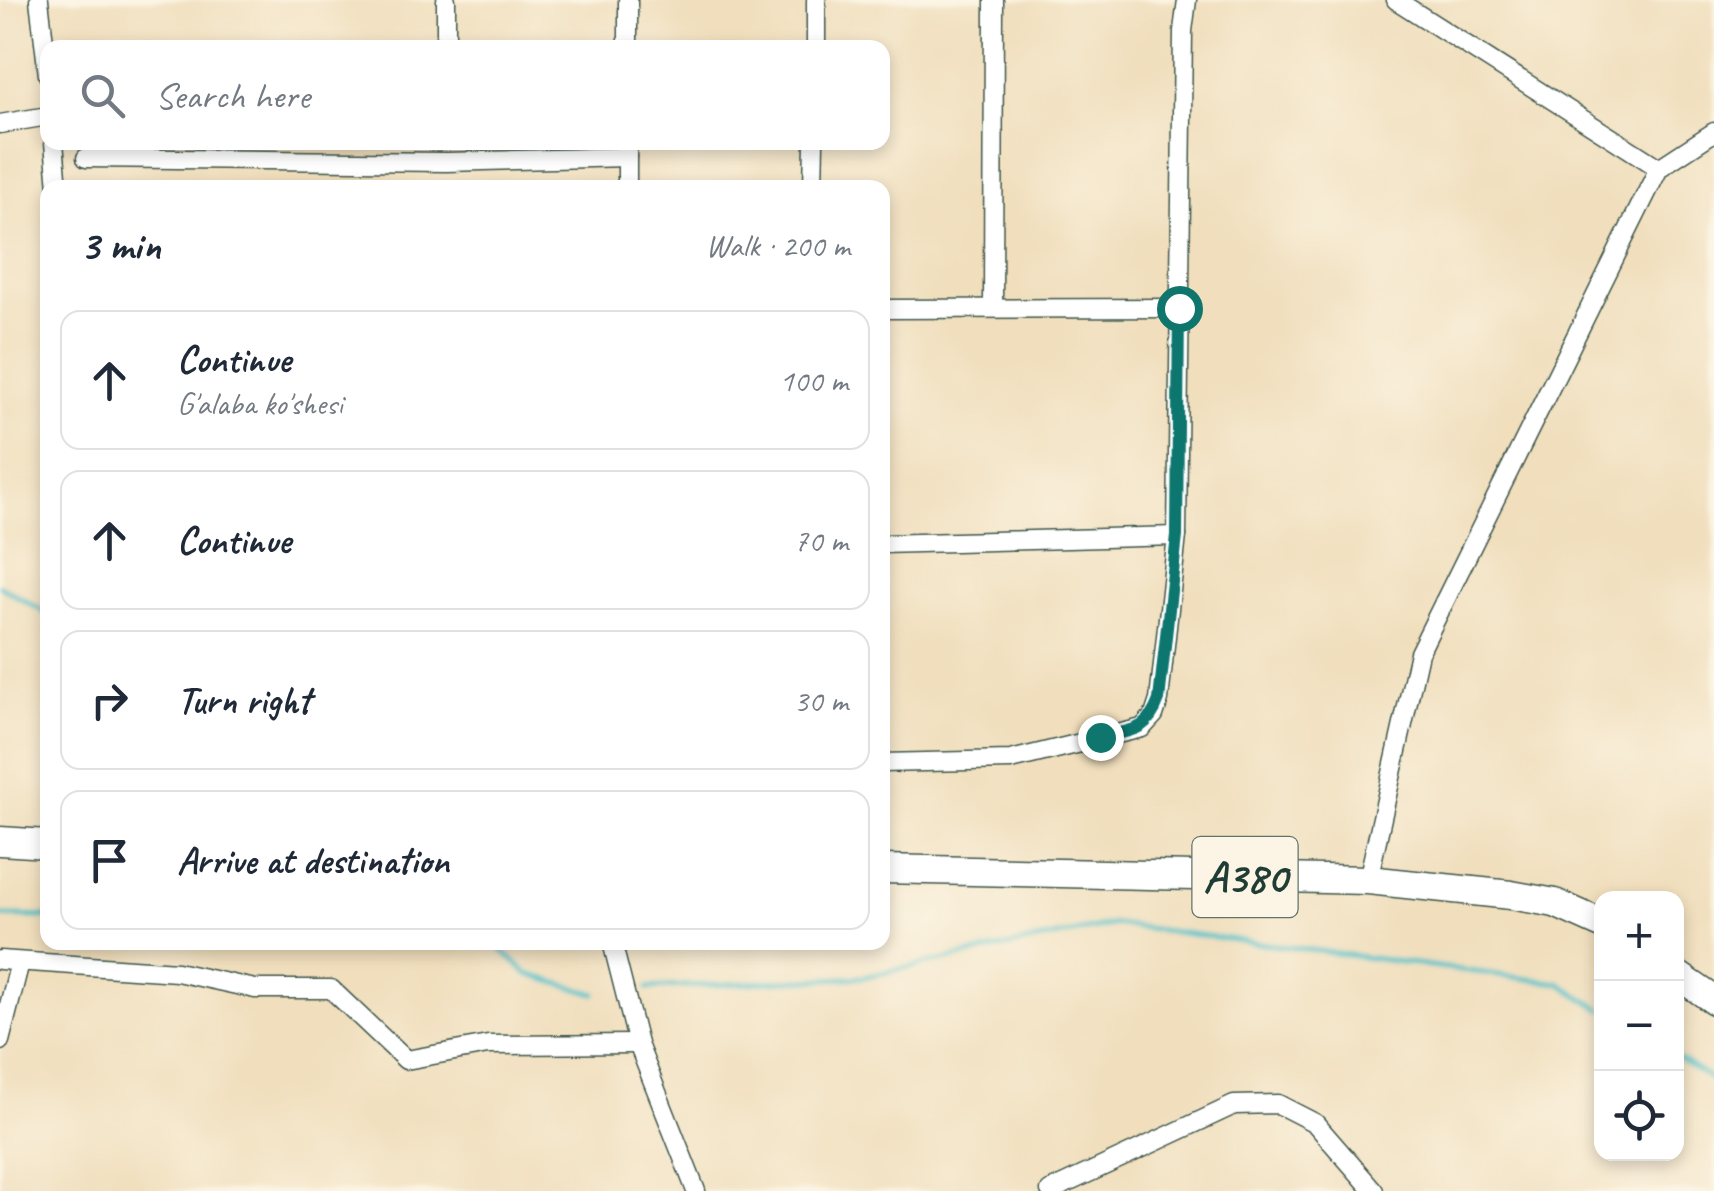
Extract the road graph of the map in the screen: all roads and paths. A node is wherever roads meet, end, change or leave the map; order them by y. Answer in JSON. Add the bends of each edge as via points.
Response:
{"nodes":[{"id":1,"x":39,"y":0,"type":"edge"},
{"id":2,"x":446,"y":0,"type":"edge"},
{"id":3,"x":628,"y":0,"type":"edge"},
{"id":4,"x":816,"y":0,"type":"edge"},
{"id":5,"x":994,"y":0,"type":"edge"},
{"id":6,"x":1187,"y":0,"type":"edge"},
{"id":7,"x":1396,"y":0,"type":"edge"},
{"id":8,"x":44,"y":40,"type":"edge"},
{"id":9,"x":446,"y":40,"type":"edge"},
{"id":10,"x":628,"y":40,"type":"edge"},
{"id":11,"x":816,"y":40,"type":"edge"},
{"id":12,"x":40,"y":117,"type":"edge"},
{"id":13,"x":0,"y":124,"type":"edge"},
{"id":14,"x":1714,"y":132,"type":"edge"},
{"id":15,"x":55,"y":150,"type":"edge"},
{"id":16,"x":627,"y":150,"type":"edge"},
{"id":17,"x":814,"y":150,"type":"edge"},
{"id":18,"x":446,"y":152,"type":"edge"},
{"id":19,"x":86,"y":158,"type":"dead end"},
{"id":20,"x":1659,"y":168,"type":"junction"},
{"id":21,"x":57,"y":180,"type":"edge"},
{"id":22,"x":627,"y":180,"type":"edge"},
{"id":23,"x":813,"y":180,"type":"edge"},
{"id":24,"x":993,"y":308,"type":"junction"},
{"id":25,"x":1179,"y":308,"type":"junction"},
{"id":26,"x":890,"y":310,"type":"edge"},
{"id":27,"x":1177,"y":536,"type":"junction"},
{"id":28,"x":890,"y":544,"type":"edge"},
{"id":29,"x":890,"y":763,"type":"edge"},
{"id":30,"x":0,"y":842,"type":"edge"},
{"id":31,"x":40,"y":844,"type":"edge"},
{"id":32,"x":890,"y":869,"type":"edge"},
{"id":33,"x":1368,"y":880,"type":"junction"},
{"id":34,"x":1594,"y":920,"type":"edge"},
{"id":35,"x":614,"y":950,"type":"edge"},
{"id":36,"x":0,"y":960,"type":"edge"},
{"id":37,"x":20,"y":962,"type":"junction"},
{"id":38,"x":1684,"y":979,"type":"edge"},
{"id":39,"x":1714,"y":1000,"type":"edge"},
{"id":40,"x":0,"y":1042,"type":"edge"},
{"id":41,"x":638,"y":1044,"type":"junction"},
{"id":42,"x":696,"y":1191,"type":"edge"},
{"id":43,"x":1050,"y":1191,"type":"edge"},
{"id":44,"x":1374,"y":1191,"type":"edge"}],
"edges":[{"from":1,"to":8,"type":"street"},
{"from":2,"to":9,"type":"street"},
{"from":3,"to":10,"type":"street"},
{"from":4,"to":11,"type":"street"},
{"from":5,"to":24,"type":"street"},
{"from":6,"to":25,"type":"street"},
{"from":7,"to":20,"type":"street"},
{"from":12,"to":13,"type":"street"},
{"from":14,"to":20,"type":"street"},
{"from":15,"to":21,"type":"street"},
{"from":16,"to":18,"type":"street"},
{"from":16,"to":22,"type":"street"},
{"from":17,"to":23,"type":"street"},
{"from":18,"to":19,"type":"street"},
{"from":20,"to":33,"type":"street","via":[[1419,653]]},
{"from":24,"to":25,"type":"street"},
{"from":24,"to":26,"type":"street"},
{"from":25,"to":27,"type":"street"},
{"from":27,"to":28,"type":"street"},
{"from":27,"to":29,"type":"street","via":[[1159,700],[1142,728],[1012,760]]},
{"from":30,"to":31,"type":"highway"},
{"from":32,"to":33,"type":"highway","number":"A380"},
{"from":33,"to":34,"type":"highway","number":"A380","via":[[1510,894]]},
{"from":35,"to":41,"type":"street"},
{"from":36,"to":37,"type":"street"},
{"from":37,"to":40,"type":"street"},
{"from":37,"to":41,"type":"street","via":[[177,972],[255,989],[330,989],[406,1060],[488,1045]]},
{"from":38,"to":39,"type":"highway"},
{"from":41,"to":42,"type":"street"},
{"from":43,"to":44,"type":"street","via":[[1234,1105],[1278,1104],[1316,1122]]}]}
